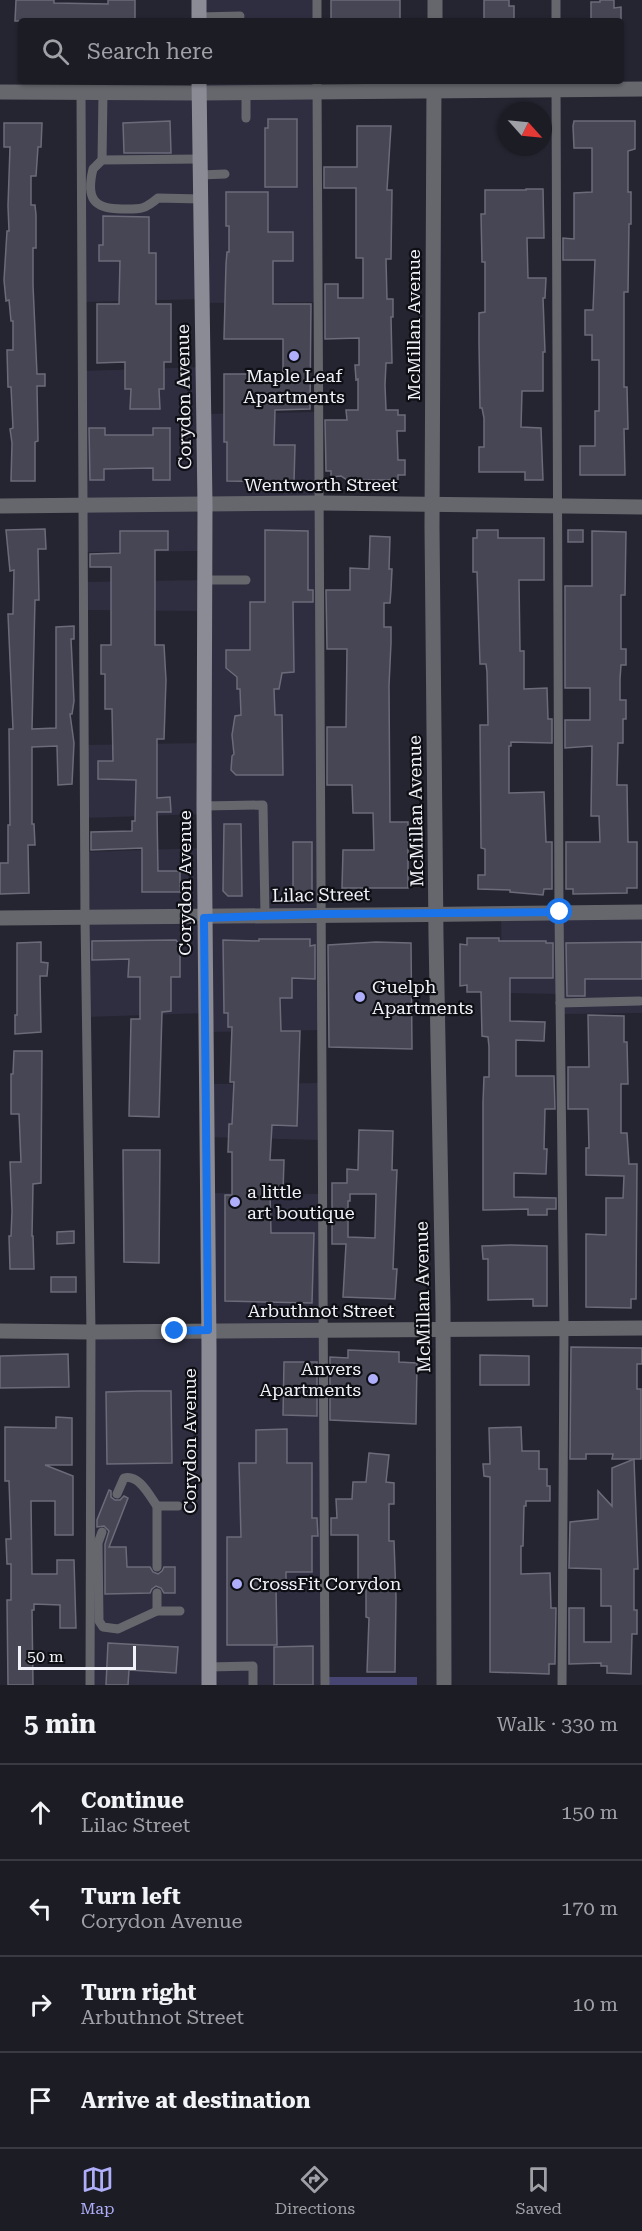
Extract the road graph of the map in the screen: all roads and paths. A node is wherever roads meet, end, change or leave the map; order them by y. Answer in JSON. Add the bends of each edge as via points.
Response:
{"nodes":[{"id":1,"x":199,"y":0,"type":"edge"},
{"id":2,"x":317,"y":0,"type":"edge"},
{"id":3,"x":435,"y":0,"type":"edge"},
{"id":4,"x":556,"y":0,"type":"edge"},
{"id":5,"x":240,"y":16,"type":"dead end"},
{"id":6,"x":199,"y":18,"type":"edge"},
{"id":7,"x":213,"y":18,"type":"edge"},
{"id":8,"x":317,"y":18,"type":"edge"},
{"id":9,"x":435,"y":18,"type":"edge"},
{"id":10,"x":556,"y":18,"type":"edge"},
{"id":11,"x":434,"y":86,"type":"edge"},
{"id":12,"x":556,"y":86,"type":"edge"},
{"id":13,"x":199,"y":87,"type":"edge"},
{"id":14,"x":292,"y":87,"type":"edge"},
{"id":15,"x":317,"y":87,"type":"edge"},
{"id":16,"x":642,"y":89,"type":"edge"},
{"id":17,"x":0,"y":92,"type":"edge"},
{"id":18,"x":81,"y":93,"type":"junction"},
{"id":19,"x":103,"y":93,"type":"junction"},
{"id":20,"x":246,"y":93,"type":"junction"},
{"id":21,"x":246,"y":118,"type":"dead end"},
{"id":22,"x":200,"y":159,"type":"junction"},
{"id":23,"x":102,"y":160,"type":"junction"},
{"id":24,"x":225,"y":174,"type":"dead end"},
{"id":25,"x":201,"y":175,"type":"junction"},
{"id":26,"x":201,"y":199,"type":"junction"},
{"id":27,"x":320,"y":503,"type":"junction"},
{"id":28,"x":433,"y":504,"type":"junction"},
{"id":29,"x":84,"y":505,"type":"junction"},
{"id":30,"x":205,"y":505,"type":"junction"},
{"id":31,"x":0,"y":506,"type":"edge"},
{"id":32,"x":558,"y":506,"type":"junction"},
{"id":33,"x":642,"y":507,"type":"edge"},
{"id":34,"x":205,"y":580,"type":"junction"},
{"id":35,"x":246,"y":580,"type":"dead end"},
{"id":36,"x":204,"y":806,"type":"junction"},
{"id":37,"x":560,"y":912,"type":"junction"},
{"id":38,"x":642,"y":912,"type":"edge"},
{"id":39,"x":320,"y":914,"type":"junction"},
{"id":40,"x":436,"y":914,"type":"junction"},
{"id":41,"x":265,"y":915,"type":"junction"},
{"id":42,"x":0,"y":918,"type":"edge"},
{"id":43,"x":85,"y":918,"type":"junction"},
{"id":44,"x":204,"y":918,"type":"junction"},
{"id":45,"x":640,"y":1000,"type":"dead end"},
{"id":46,"x":560,"y":1004,"type":"junction"},
{"id":47,"x":642,"y":1328,"type":"edge"},
{"id":48,"x":443,"y":1329,"type":"junction"},
{"id":49,"x":564,"y":1329,"type":"junction"},
{"id":50,"x":0,"y":1330,"type":"edge"},
{"id":51,"x":208,"y":1330,"type":"junction"},
{"id":52,"x":322,"y":1331,"type":"junction"},
{"id":53,"x":91,"y":1332,"type":"junction"},
{"id":54,"x":117,"y":1494,"type":"dead end"},
{"id":55,"x":157,"y":1506,"type":"junction"},
{"id":56,"x":178,"y":1506,"type":"dead end"},
{"id":57,"x":102,"y":1532,"type":"dead end"},
{"id":58,"x":157,"y":1567,"type":"dead end"},
{"id":59,"x":157,"y":1593,"type":"dead end"},
{"id":60,"x":157,"y":1611,"type":"junction"},
{"id":61,"x":180,"y":1611,"type":"dead end"},
{"id":62,"x":209,"y":1667,"type":"junction"},
{"id":63,"x":90,"y":1685,"type":"edge"},
{"id":64,"x":209,"y":1685,"type":"edge"},
{"id":65,"x":253,"y":1685,"type":"edge"},
{"id":66,"x":326,"y":1685,"type":"edge"},
{"id":67,"x":444,"y":1685,"type":"edge"},
{"id":68,"x":562,"y":1685,"type":"edge"}],
"edges":[{"from":1,"to":6,"type":"main road"},
{"from":2,"to":8,"type":"lane"},
{"from":3,"to":9,"type":"street"},
{"from":4,"to":10,"type":"lane"},
{"from":5,"to":7,"type":"lane"},
{"from":11,"to":12,"type":"street"},
{"from":11,"to":15,"type":"street"},
{"from":11,"to":28,"type":"street","name":"McMillan Avenue"},
{"from":12,"to":16,"type":"street"},
{"from":12,"to":32,"type":"lane"},
{"from":13,"to":19,"type":"street"},
{"from":13,"to":20,"type":"street"},
{"from":13,"to":22,"type":"main road","name":"Corydon Avenue"},
{"from":14,"to":15,"type":"street"},
{"from":14,"to":20,"type":"street"},
{"from":15,"to":27,"type":"lane"},
{"from":17,"to":18,"type":"street"},
{"from":18,"to":19,"type":"street"},
{"from":18,"to":29,"type":"lane"},
{"from":19,"to":23,"type":"lane"},
{"from":20,"to":21,"type":"lane"},
{"from":22,"to":23,"type":"lane"},
{"from":22,"to":25,"type":"main road","name":"Corydon Avenue"},
{"from":23,"to":26,"type":"lane","via":[[92,175],[93,200],[101,207],[145,209],[158,198]]},
{"from":24,"to":25,"type":"lane"},
{"from":25,"to":26,"type":"main road","name":"Corydon Avenue"},
{"from":26,"to":30,"type":"main road","name":"Corydon Avenue"},
{"from":27,"to":28,"type":"street","name":"Wentworth Street"},
{"from":27,"to":30,"type":"street","name":"Wentworth Street"},
{"from":27,"to":39,"type":"lane"},
{"from":28,"to":32,"type":"street","name":"Wentworth Street"},
{"from":28,"to":40,"type":"street","name":"McMillan Avenue"},
{"from":29,"to":30,"type":"street","name":"Wentworth Street"},
{"from":29,"to":31,"type":"street","name":"Wentworth Street"},
{"from":29,"to":43,"type":"lane"},
{"from":30,"to":34,"type":"main road","name":"Corydon Avenue"},
{"from":32,"to":33,"type":"street","name":"Wentworth Street"},
{"from":32,"to":37,"type":"lane"},
{"from":34,"to":35,"type":"lane"},
{"from":34,"to":36,"type":"main road","name":"Corydon Avenue"},
{"from":36,"to":41,"type":"lane","via":[[263,805]]},
{"from":36,"to":44,"type":"main road","name":"Corydon Avenue"},
{"from":37,"to":38,"type":"street","name":"Lilac Street"},
{"from":37,"to":40,"type":"street","name":"Lilac Street"},
{"from":37,"to":46,"type":"lane"},
{"from":39,"to":40,"type":"street","name":"Lilac Street"},
{"from":39,"to":41,"type":"street","name":"Lilac Street"},
{"from":39,"to":52,"type":"lane"},
{"from":40,"to":48,"type":"street","name":"McMillan Avenue"},
{"from":41,"to":44,"type":"street","name":"Lilac Street"},
{"from":42,"to":43,"type":"street","name":"Lilac Street"},
{"from":43,"to":44,"type":"street","name":"Lilac Street"},
{"from":43,"to":53,"type":"lane"},
{"from":44,"to":51,"type":"main road","name":"Corydon Avenue"},
{"from":45,"to":46,"type":"lane"},
{"from":46,"to":49,"type":"lane"},
{"from":47,"to":49,"type":"street","name":"Arbuthnot Street"},
{"from":48,"to":49,"type":"street","name":"Arbuthnot Street"},
{"from":48,"to":52,"type":"street","name":"Arbuthnot Street"},
{"from":48,"to":67,"type":"street","name":"McMillan Avenue"},
{"from":49,"to":68,"type":"lane"},
{"from":50,"to":53,"type":"street","name":"Arbuthnot Street"},
{"from":51,"to":52,"type":"street","name":"Arbuthnot Street"},
{"from":51,"to":53,"type":"street","name":"Arbuthnot Street"},
{"from":51,"to":62,"type":"main road","name":"Corydon Avenue"},
{"from":52,"to":66,"type":"lane"},
{"from":53,"to":63,"type":"lane"},
{"from":54,"to":55,"type":"lane","via":[[124,1478],[129,1476],[136,1479]]},
{"from":55,"to":56,"type":"lane"},
{"from":55,"to":58,"type":"lane"},
{"from":57,"to":60,"type":"lane","via":[[98,1543],[99,1621],[103,1627],[118,1629]]},
{"from":59,"to":60,"type":"lane"},
{"from":60,"to":61,"type":"lane"},
{"from":62,"to":64,"type":"main road","name":"Corydon Avenue"},
{"from":62,"to":65,"type":"lane","via":[[253,1666]]}]}
